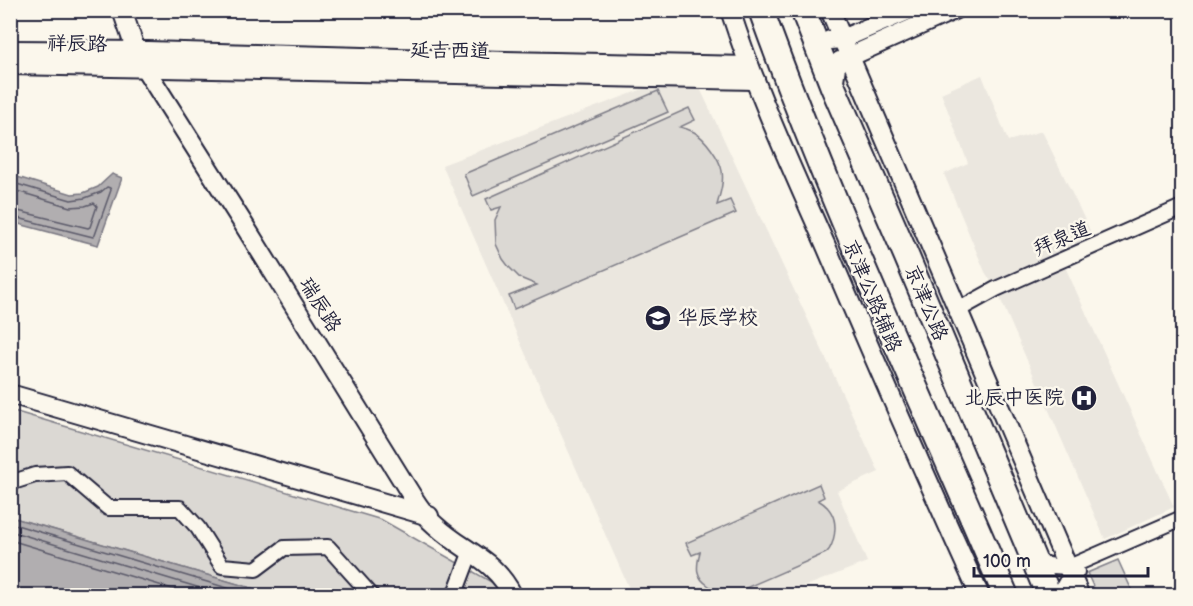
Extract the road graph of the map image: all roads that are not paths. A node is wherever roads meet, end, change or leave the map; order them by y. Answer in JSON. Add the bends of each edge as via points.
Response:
{"nodes":[{"id":1,"x":122,"y":10,"type":"edge"},
{"id":2,"x":133,"y":10,"type":"edge"},
{"id":3,"x":730,"y":10,"type":"edge"},
{"id":4,"x":761,"y":10,"type":"edge"},
{"id":5,"x":803,"y":10,"type":"edge"},
{"id":6,"x":830,"y":10,"type":"edge"},
{"id":7,"x":909,"y":10,"type":"edge"},
{"id":8,"x":954,"y":10,"type":"edge"},
{"id":9,"x":845,"y":48,"type":"junction"},
{"id":10,"x":10,"y":50,"type":"edge"},
{"id":11,"x":109,"y":58,"type":"junction"},
{"id":12,"x":146,"y":59,"type":"junction"},
{"id":13,"x":10,"y":65,"type":"edge"},
{"id":14,"x":752,"y":73,"type":"junction"},
{"id":15,"x":833,"y":87,"type":"junction"},
{"id":16,"x":165,"y":92,"type":"junction"},
{"id":17,"x":1182,"y":207,"type":"edge"},
{"id":18,"x":958,"y":310,"type":"junction"},
{"id":19,"x":10,"y":394,"type":"edge"},
{"id":20,"x":10,"y":483,"type":"edge"},
{"id":21,"x":431,"y":516,"type":"junction"},
{"id":22,"x":1182,"y":519,"type":"edge"},
{"id":23,"x":1182,"y":525,"type":"edge"},
{"id":24,"x":471,"y":551,"type":"junction"},
{"id":25,"x":1032,"y":556,"type":"junction"},
{"id":26,"x":1069,"y":571,"type":"junction"},
{"id":27,"x":372,"y":596,"type":"edge"},
{"id":28,"x":454,"y":596,"type":"edge"},
{"id":29,"x":513,"y":596,"type":"edge"},
{"id":30,"x":520,"y":596,"type":"edge"},
{"id":31,"x":980,"y":596,"type":"edge"},
{"id":32,"x":1006,"y":596,"type":"edge"},
{"id":33,"x":1049,"y":596,"type":"edge"},
{"id":34,"x":1058,"y":596,"type":"edge"},
{"id":35,"x":1080,"y":596,"type":"edge"}],
"edges":[{"from":1,"to":12,"type":"street","name":"瑞辰路"},
{"from":2,"to":12,"type":"street","name":"瑞辰路"},
{"from":3,"to":14,"type":"street","name":"京津公路辅路"},
{"from":4,"to":32,"type":"highway","via":[[820,165]]},
{"from":5,"to":9,"type":"street","via":[[824,38]]},
{"from":5,"to":15,"type":"highway","name":"京津公路"},
{"from":6,"to":9,"type":"street"},
{"from":7,"to":9,"type":"street"},
{"from":8,"to":9,"type":"street"},
{"from":9,"to":15,"type":"street"},
{"from":9,"to":18,"type":"street"},
{"from":10,"to":11,"type":"street","name":"祥辰路"},
{"from":11,"to":12,"type":"street","name":"祥辰路"},
{"from":11,"to":13,"type":"street","name":"祥辰路"},
{"from":11,"to":16,"type":"street"},
{"from":12,"to":14,"type":"street","name":"延吉西道","via":[[517,61]]},
{"from":12,"to":16,"type":"street","name":"瑞辰路"},
{"from":14,"to":31,"type":"street","name":"京津公路辅路"},
{"from":15,"to":25,"type":"highway","name":"京津公路"},
{"from":16,"to":21,"type":"street","name":"瑞辰路"},
{"from":17,"to":18,"type":"street","name":"拜泉道","via":[[996,288]]},
{"from":18,"to":26,"type":"street"},
{"from":19,"to":21,"type":"street"},
{"from":20,"to":27,"type":"street","via":[[35,475],[67,473],[108,508],[180,508],[222,566],[256,569],[284,548],[328,547]]},
{"from":21,"to":24,"type":"street","name":"瑞辰路","via":[[444,533]]},
{"from":21,"to":30,"type":"street","name":"瑞辰路","via":[[494,559]]},
{"from":22,"to":26,"type":"street"},
{"from":23,"to":26,"type":"street","via":[[1082,569]]},
{"from":24,"to":28,"type":"street"},
{"from":24,"to":29,"type":"street","name":"瑞辰路","via":[[497,571]]},
{"from":25,"to":26,"type":"street","via":[[1047,566]]},
{"from":25,"to":33,"type":"highway","name":"京津公路"},
{"from":26,"to":34,"type":"street"},
{"from":26,"to":35,"type":"street"}]}
